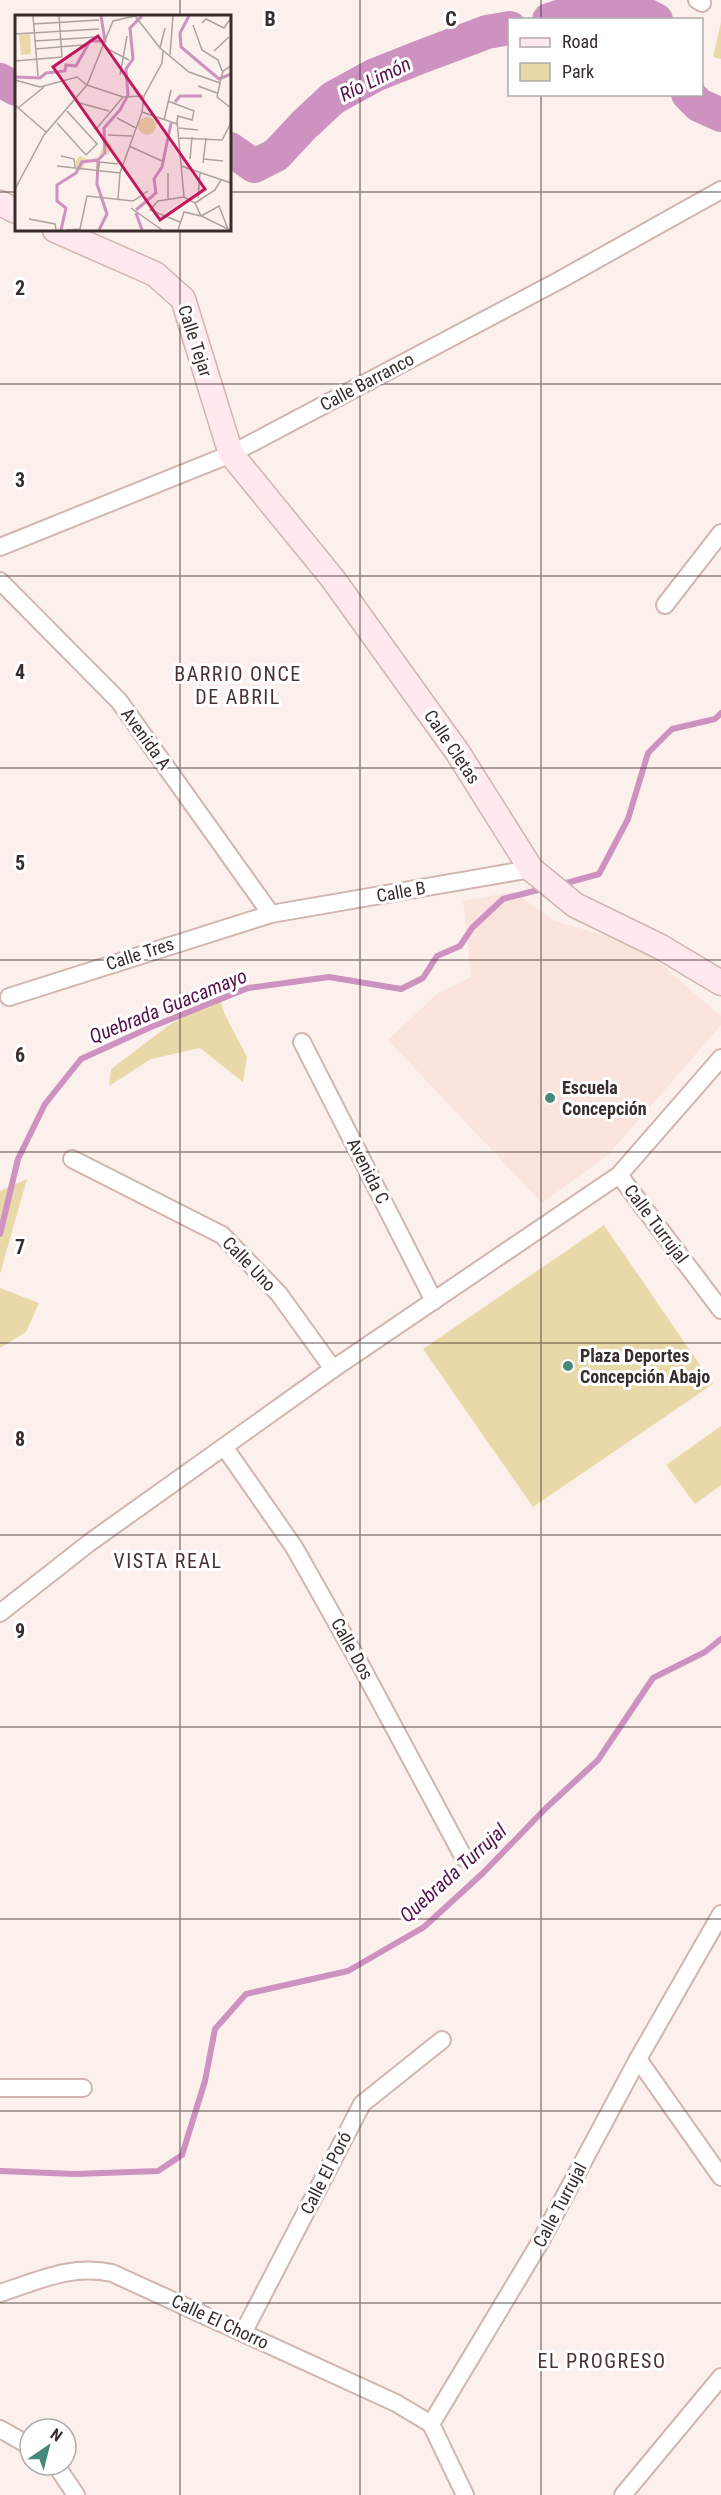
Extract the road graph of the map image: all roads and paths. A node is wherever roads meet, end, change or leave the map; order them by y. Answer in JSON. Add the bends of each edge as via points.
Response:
{"nodes":[{"id":1,"x":721,"y":190,"type":"edge"},
{"id":2,"x":0,"y":203,"type":"edge"},
{"id":3,"x":15,"y":210,"type":"edge"},
{"id":4,"x":57,"y":231,"type":"edge"},
{"id":5,"x":231,"y":454,"type":"junction"},
{"id":6,"x":721,"y":533,"type":"edge"},
{"id":7,"x":0,"y":547,"type":"edge"},
{"id":8,"x":0,"y":581,"type":"edge"},
{"id":9,"x":665,"y":605,"type":"dead end"},
{"id":10,"x":531,"y":869,"type":"junction"},
{"id":11,"x":271,"y":914,"type":"junction"},
{"id":12,"x":721,"y":983,"type":"edge"},
{"id":13,"x":9,"y":997,"type":"dead end"},
{"id":14,"x":302,"y":1042,"type":"dead end"},
{"id":15,"x":721,"y":1058,"type":"edge"},
{"id":16,"x":72,"y":1159,"type":"dead end"},
{"id":17,"x":619,"y":1175,"type":"junction"},
{"id":18,"x":434,"y":1301,"type":"junction"},
{"id":19,"x":721,"y":1310,"type":"edge"},
{"id":20,"x":333,"y":1369,"type":"junction"},
{"id":21,"x":225,"y":1448,"type":"junction"},
{"id":22,"x":0,"y":1613,"type":"edge"},
{"id":23,"x":464,"y":1858,"type":"dead end"},
{"id":24,"x":721,"y":1914,"type":"edge"},
{"id":25,"x":442,"y":2040,"type":"dead end"},
{"id":26,"x":638,"y":2059,"type":"junction"},
{"id":27,"x":0,"y":2088,"type":"edge"},
{"id":28,"x":83,"y":2088,"type":"dead end"},
{"id":29,"x":721,"y":2177,"type":"edge"},
{"id":30,"x":0,"y":2293,"type":"edge"},
{"id":31,"x":243,"y":2333,"type":"junction"},
{"id":32,"x":721,"y":2377,"type":"edge"},
{"id":33,"x":431,"y":2424,"type":"junction"},
{"id":34,"x":0,"y":2429,"type":"edge"},
{"id":35,"x":18,"y":2439,"type":"edge"},
{"id":36,"x":64,"y":2477,"type":"edge"},
{"id":37,"x":76,"y":2495,"type":"edge"},
{"id":38,"x":465,"y":2495,"type":"edge"},
{"id":39,"x":623,"y":2495,"type":"edge"}],
"edges":[{"from":1,"to":5,"type":"street","name":"Calle Barranco"},
{"from":2,"to":3,"type":"street"},
{"from":4,"to":5,"type":"street","name":"Calle Tejar","via":[[154,274],[183,299]]},
{"from":5,"to":7,"type":"street","name":"Calle Barranco"},
{"from":5,"to":10,"type":"street","name":"Calle Cletas","via":[[333,579],[458,753]]},
{"from":6,"to":9,"type":"street"},
{"from":8,"to":11,"type":"street","name":"Avenida A","via":[[118,700]]},
{"from":10,"to":11,"type":"street","name":"Calle B"},
{"from":10,"to":12,"type":"street","name":"Calle Cletas","via":[[575,905],[661,947]]},
{"from":11,"to":13,"type":"street","name":"Calle Tres"},
{"from":14,"to":18,"type":"street","name":"Avenida C"},
{"from":15,"to":17,"type":"street","name":"Calle Turrujal"},
{"from":16,"to":20,"type":"street","name":"Calle Uno","via":[[222,1235],[279,1294]]},
{"from":17,"to":18,"type":"street"},
{"from":17,"to":19,"type":"street","name":"Calle Turrujal"},
{"from":18,"to":20,"type":"street"},
{"from":20,"to":21,"type":"street"},
{"from":21,"to":22,"type":"street","via":[[88,1543]]},
{"from":21,"to":23,"type":"street","name":"Calle Dos","via":[[294,1547]]},
{"from":24,"to":26,"type":"street","name":"Calle Turrujal"},
{"from":25,"to":31,"type":"street","name":"Calle El Poró","via":[[362,2104]]},
{"from":26,"to":29,"type":"street"},
{"from":26,"to":33,"type":"street","name":"Calle Turrujal","via":[[540,2244]]},
{"from":27,"to":28,"type":"street"},
{"from":30,"to":31,"type":"street","name":"Calle El Chorro","via":[[72,2270],[94,2269],[112,2273]]},
{"from":31,"to":33,"type":"street","name":"Calle El Chorro","via":[[396,2403]]},
{"from":32,"to":39,"type":"street"},
{"from":33,"to":38,"type":"street"},
{"from":34,"to":35,"type":"street"},
{"from":36,"to":37,"type":"street"}]}
